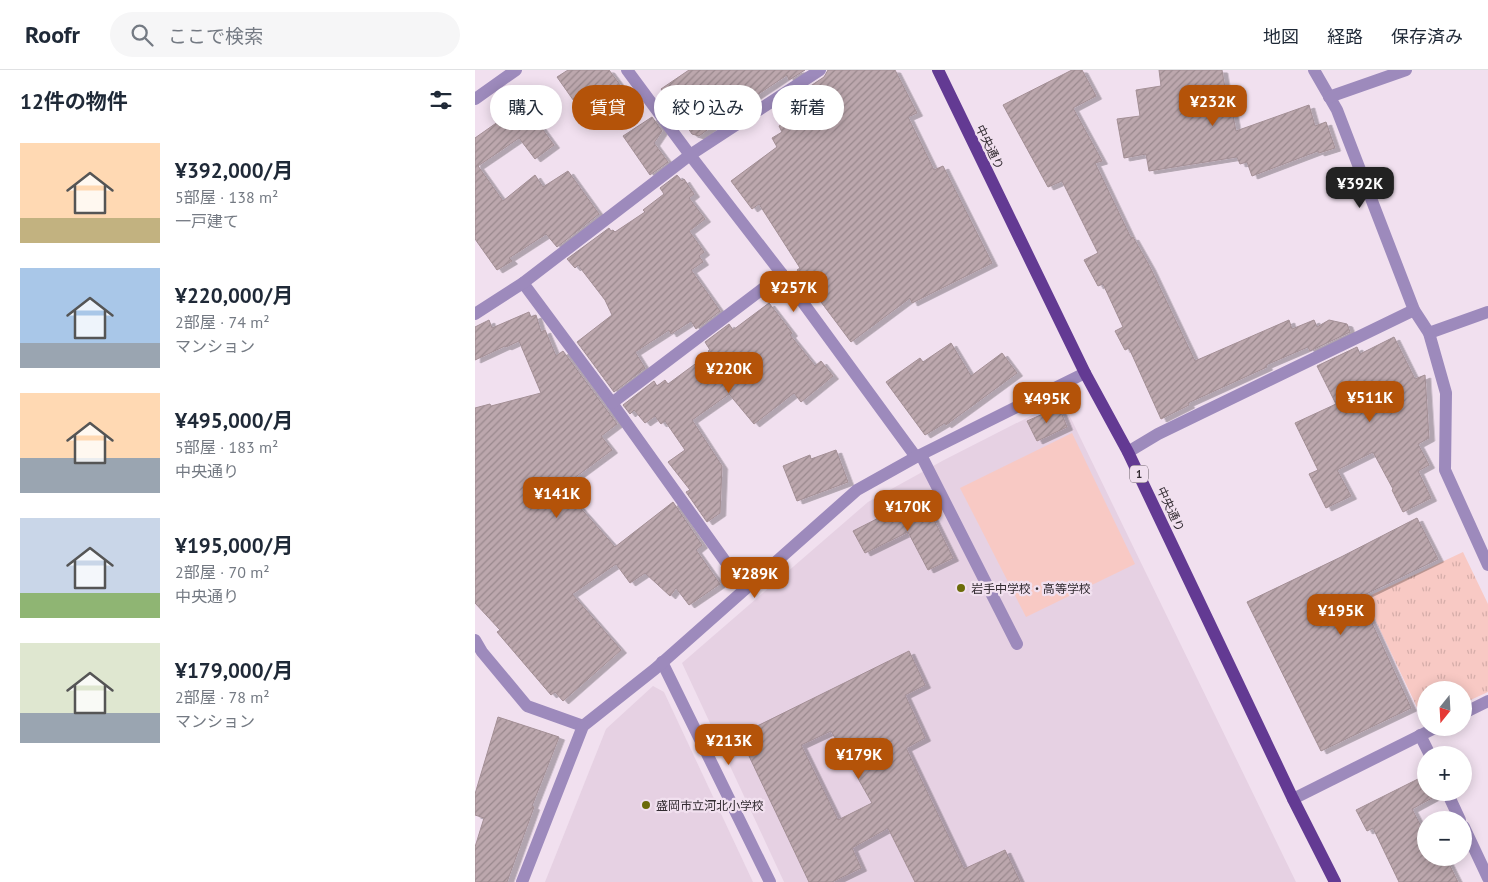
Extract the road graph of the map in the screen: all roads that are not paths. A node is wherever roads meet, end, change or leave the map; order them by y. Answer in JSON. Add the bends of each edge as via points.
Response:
{"nodes":[{"id":1,"x":516,"y":70,"type":"edge"},
{"id":2,"x":627,"y":70,"type":"edge"},
{"id":3,"x":820,"y":70,"type":"edge"},
{"id":4,"x":937,"y":70,"type":"edge"},
{"id":5,"x":1314,"y":70,"type":"edge"},
{"id":6,"x":1405,"y":70,"type":"edge"},
{"id":7,"x":1329,"y":97,"type":"junction"},
{"id":8,"x":475,"y":99,"type":"edge"},
{"id":9,"x":690,"y":155,"type":"junction"},
{"id":10,"x":783,"y":274,"type":"junction"},
{"id":11,"x":523,"y":283,"type":"junction"},
{"id":12,"x":1414,"y":310,"type":"junction"},
{"id":13,"x":1488,"y":312,"type":"edge"},
{"id":14,"x":475,"y":314,"type":"edge"},
{"id":15,"x":1429,"y":334,"type":"junction"},
{"id":16,"x":1085,"y":373,"type":"junction"},
{"id":17,"x":612,"y":403,"type":"junction"},
{"id":18,"x":1128,"y":452,"type":"junction"},
{"id":19,"x":918,"y":456,"type":"junction"},
{"id":20,"x":1488,"y":565,"type":"edge"},
{"id":21,"x":745,"y":589,"type":"junction"},
{"id":22,"x":475,"y":640,"type":"edge"},
{"id":23,"x":1017,"y":644,"type":"dead end"},
{"id":24,"x":478,"y":654,"type":"edge"},
{"id":25,"x":662,"y":662,"type":"junction"},
{"id":26,"x":1488,"y":701,"type":"edge"},
{"id":27,"x":1473,"y":708,"type":"edge"},
{"id":28,"x":583,"y":726,"type":"junction"},
{"id":29,"x":1418,"y":736,"type":"edge"},
{"id":30,"x":1293,"y":799,"type":"junction"},
{"id":31,"x":1472,"y":844,"type":"edge"},
{"id":32,"x":1488,"y":878,"type":"edge"},
{"id":33,"x":522,"y":882,"type":"edge"},
{"id":34,"x":771,"y":882,"type":"edge"},
{"id":35,"x":1335,"y":882,"type":"edge"}],
"edges":[{"from":1,"to":8,"type":"street"},
{"from":2,"to":9,"type":"street"},
{"from":3,"to":9,"type":"street"},
{"from":4,"to":16,"type":"main road","name":"中央通り","number":"1"},
{"from":5,"to":7,"type":"street"},
{"from":6,"to":7,"type":"street"},
{"from":7,"to":12,"type":"street","via":[[1337,110]]},
{"from":9,"to":10,"type":"street"},
{"from":9,"to":11,"type":"street"},
{"from":10,"to":17,"type":"street"},
{"from":10,"to":19,"type":"street"},
{"from":11,"to":14,"type":"street"},
{"from":11,"to":17,"type":"street"},
{"from":12,"to":15,"type":"street"},
{"from":12,"to":18,"type":"street","via":[[1158,434]]},
{"from":13,"to":15,"type":"street"},
{"from":15,"to":20,"type":"street","via":[[1446,393],[1445,470]]},
{"from":16,"to":18,"type":"main road","name":"中央通り","number":"1"},
{"from":16,"to":19,"type":"street"},
{"from":17,"to":21,"type":"street"},
{"from":18,"to":30,"type":"main road","name":"中央通り","number":"1"},
{"from":19,"to":21,"type":"street","via":[[857,490]]},
{"from":19,"to":23,"type":"street"},
{"from":21,"to":25,"type":"street"},
{"from":22,"to":24,"type":"street"},
{"from":24,"to":28,"type":"street","via":[[527,706]]},
{"from":25,"to":28,"type":"street"},
{"from":25,"to":34,"type":"street"},
{"from":26,"to":27,"type":"street"},
{"from":28,"to":33,"type":"street"},
{"from":29,"to":30,"type":"street"},
{"from":30,"to":35,"type":"main road","name":"中央通り","number":"1"},
{"from":31,"to":32,"type":"street"}]}
